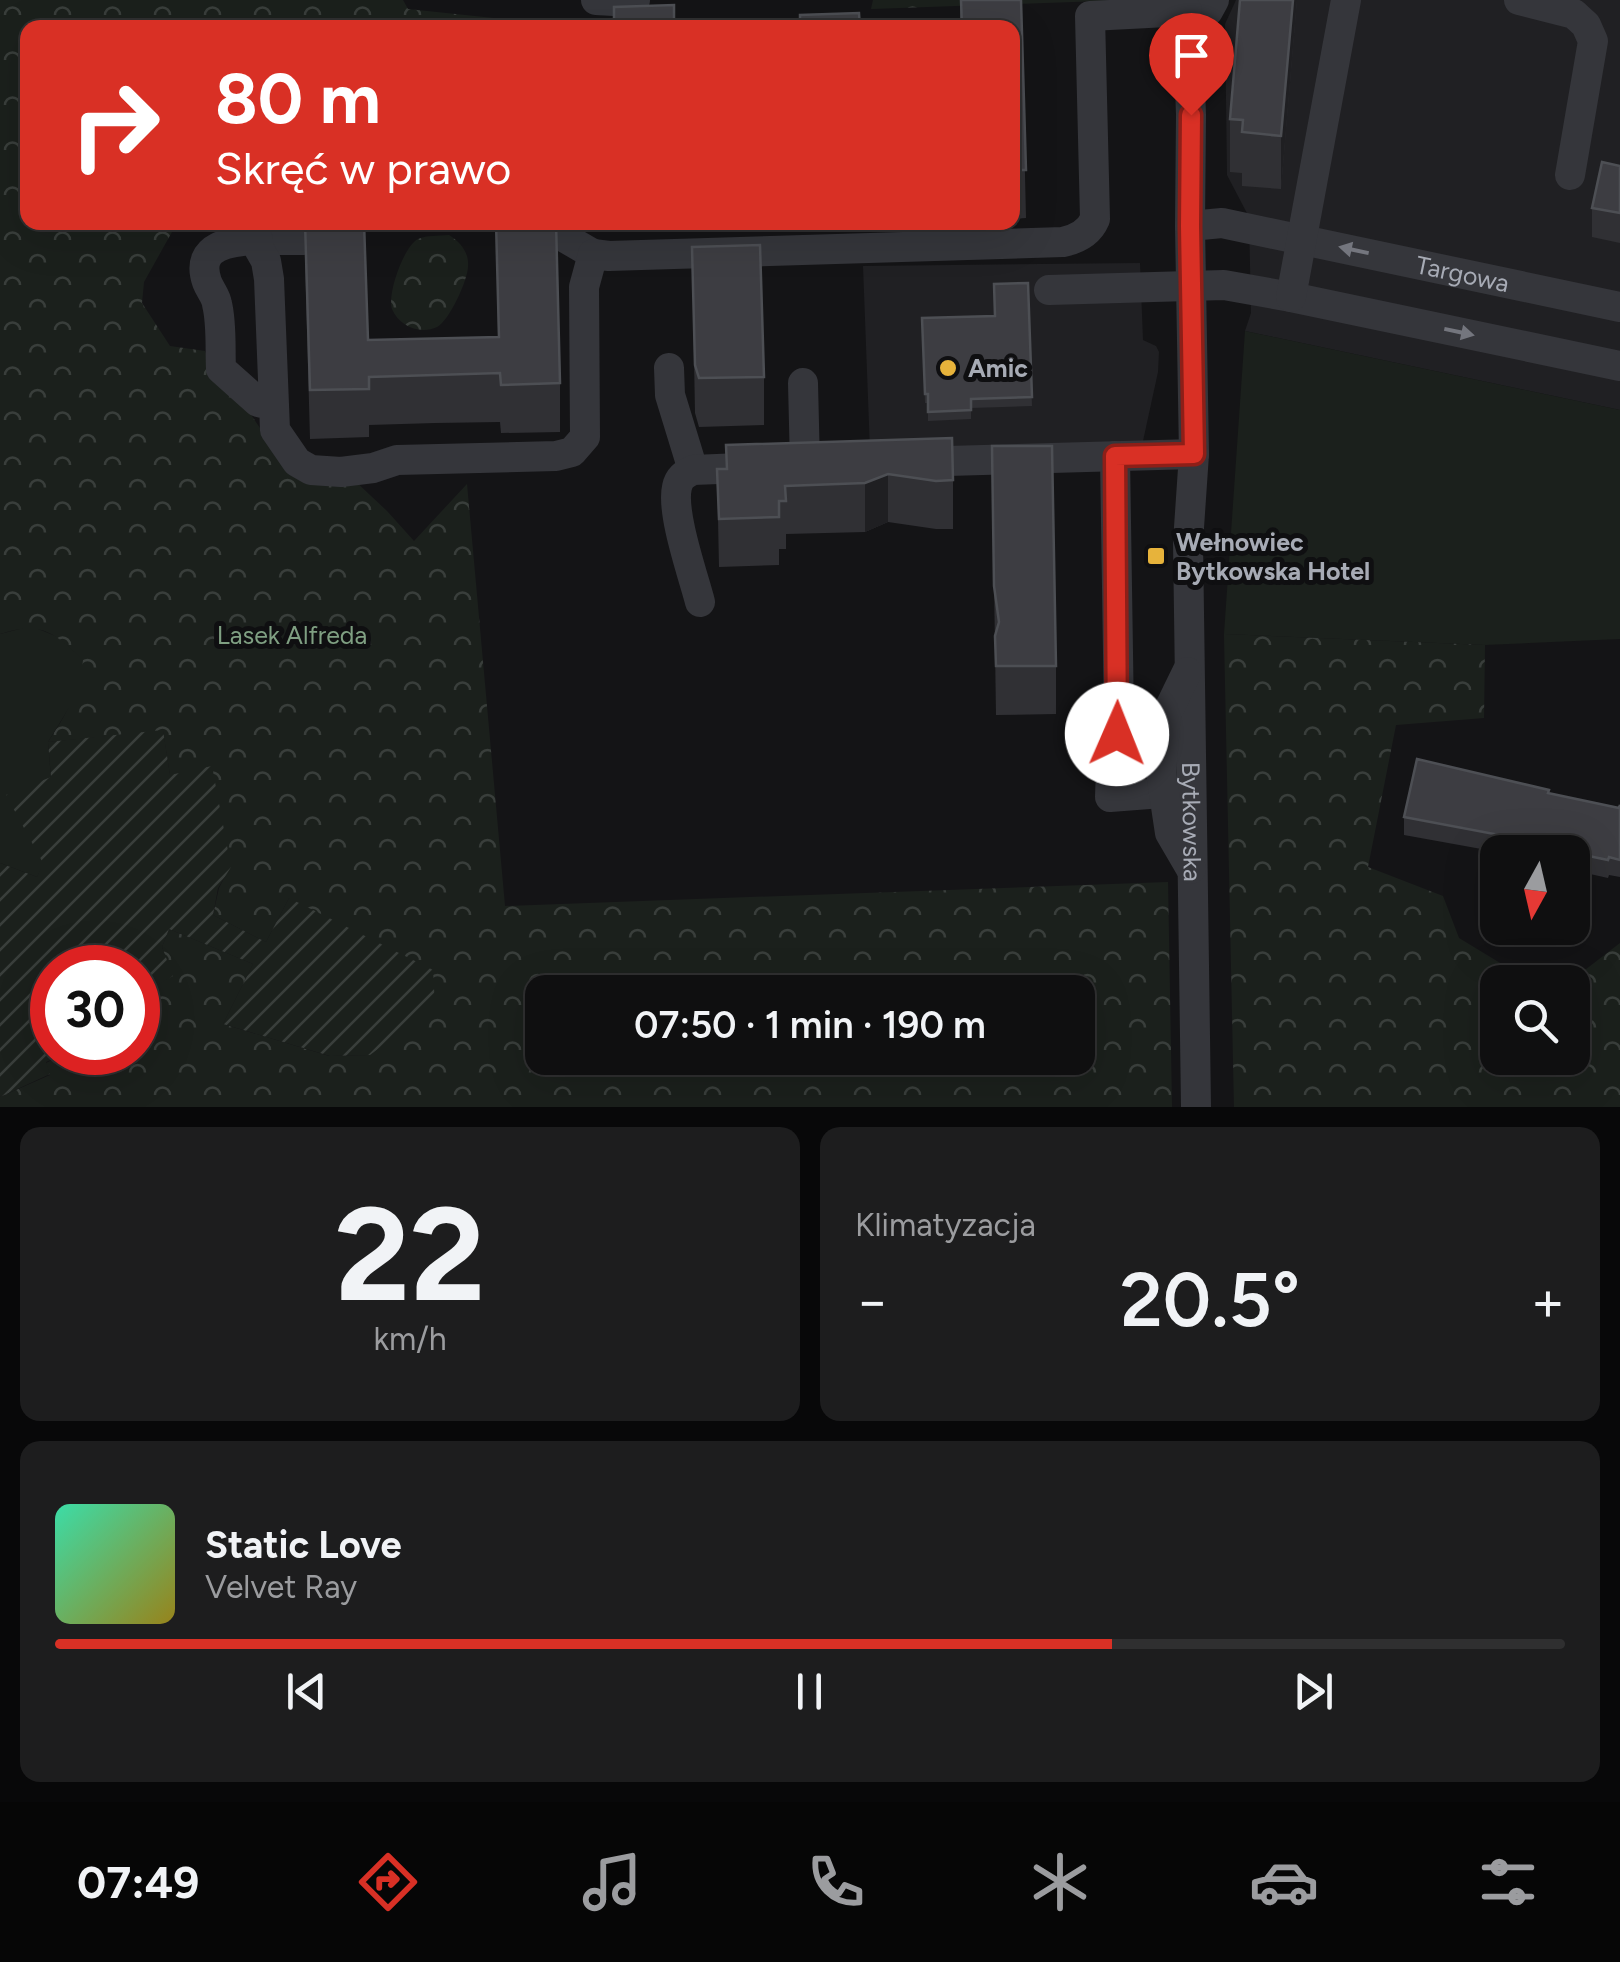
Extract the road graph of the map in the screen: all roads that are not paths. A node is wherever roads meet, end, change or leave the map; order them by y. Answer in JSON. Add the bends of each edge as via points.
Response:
{"nodes":[{"id":1,"x":596,"y":0,"type":"edge"},
{"id":2,"x":635,"y":0,"type":"edge"},
{"id":3,"x":1346,"y":0,"type":"edge"},
{"id":4,"x":1519,"y":0,"type":"edge"},
{"id":5,"x":1194,"y":11,"type":"edge"},
{"id":6,"x":1570,"y":175,"type":"dead end"},
{"id":7,"x":1190,"y":226,"type":"junction"},
{"id":8,"x":554,"y":230,"type":"edge"},
{"id":9,"x":742,"y":237,"type":"edge"},
{"id":10,"x":1302,"y":239,"type":"junction"},
{"id":11,"x":258,"y":240,"type":"junction"},
{"id":12,"x":304,"y":240,"type":"edge"},
{"id":13,"x":578,"y":269,"type":"junction"},
{"id":14,"x":1191,"y":286,"type":"junction"},
{"id":15,"x":1049,"y":290,"type":"dead end"},
{"id":16,"x":1291,"y":297,"type":"junction"},
{"id":17,"x":1620,"y":307,"type":"edge"},
{"id":18,"x":1620,"y":366,"type":"edge"},
{"id":19,"x":669,"y":368,"type":"dead end"},
{"id":20,"x":804,"y":383,"type":"dead end"},
{"id":21,"x":274,"y":406,"type":"junction"},
{"id":22,"x":1194,"y":454,"type":"junction"},
{"id":23,"x":1115,"y":456,"type":"junction"},
{"id":24,"x":883,"y":463,"type":"edge"},
{"id":25,"x":693,"y":470,"type":"junction"},
{"id":26,"x":700,"y":602,"type":"dead end"},
{"id":27,"x":1190,"y":668,"type":"junction"},
{"id":28,"x":1162,"y":793,"type":"junction"},
{"id":29,"x":1193,"y":871,"type":"junction"},
{"id":30,"x":1196,"y":1107,"type":"edge"}],
"edges":[{"from":1,"to":2,"type":"street"},
{"from":3,"to":10,"type":"street"},
{"from":4,"to":6,"type":"street","via":[[1574,14],[1593,40]]},
{"from":5,"to":7,"type":"street","name":"Bytkowska"},
{"from":5,"to":9,"type":"street","via":[[1090,16],[1095,219],[1083,235],[1063,242]]},
{"from":7,"to":10,"type":"street","name":"Targowa","via":[[1222,224]]},
{"from":7,"to":14,"type":"street","name":"Bytkowska"},
{"from":8,"to":13,"type":"street"},
{"from":9,"to":13,"type":"street","via":[[609,256]]},
{"from":10,"to":16,"type":"street"},
{"from":17,"to":10,"type":"street","name":"Targowa","one_way":true},
{"from":11,"to":12,"type":"street"},
{"from":11,"to":21,"type":"street","via":[[269,280]]},
{"from":11,"to":21,"type":"street","via":[[218,246],[204,269],[218,303],[221,370],[258,402]]},
{"from":13,"to":21,"type":"street","via":[[585,437],[572,452],[312,470],[297,462],[275,430]]},
{"from":14,"to":15,"type":"street"},
{"from":14,"to":16,"type":"street"},
{"from":14,"to":22,"type":"street","name":"Bytkowska"},
{"from":16,"to":18,"type":"street","one_way":true},
{"from":19,"to":25,"type":"street","via":[[670,395]]},
{"from":20,"to":25,"type":"street","via":[[814,465]]},
{"from":22,"to":23,"type":"street"},
{"from":22,"to":27,"type":"street","name":"Bytkowska"},
{"from":23,"to":24,"type":"street"},
{"from":23,"to":28,"type":"street","via":[[1118,718],[1110,797]]},
{"from":25,"to":26,"type":"street","via":[[677,483],[676,493]]},
{"from":27,"to":28,"type":"street","via":[[1164,722]]},
{"from":27,"to":29,"type":"street","name":"Bytkowska"},
{"from":28,"to":29,"type":"street","via":[[1170,833]]},
{"from":29,"to":30,"type":"street","name":"Bytkowska"}]}
